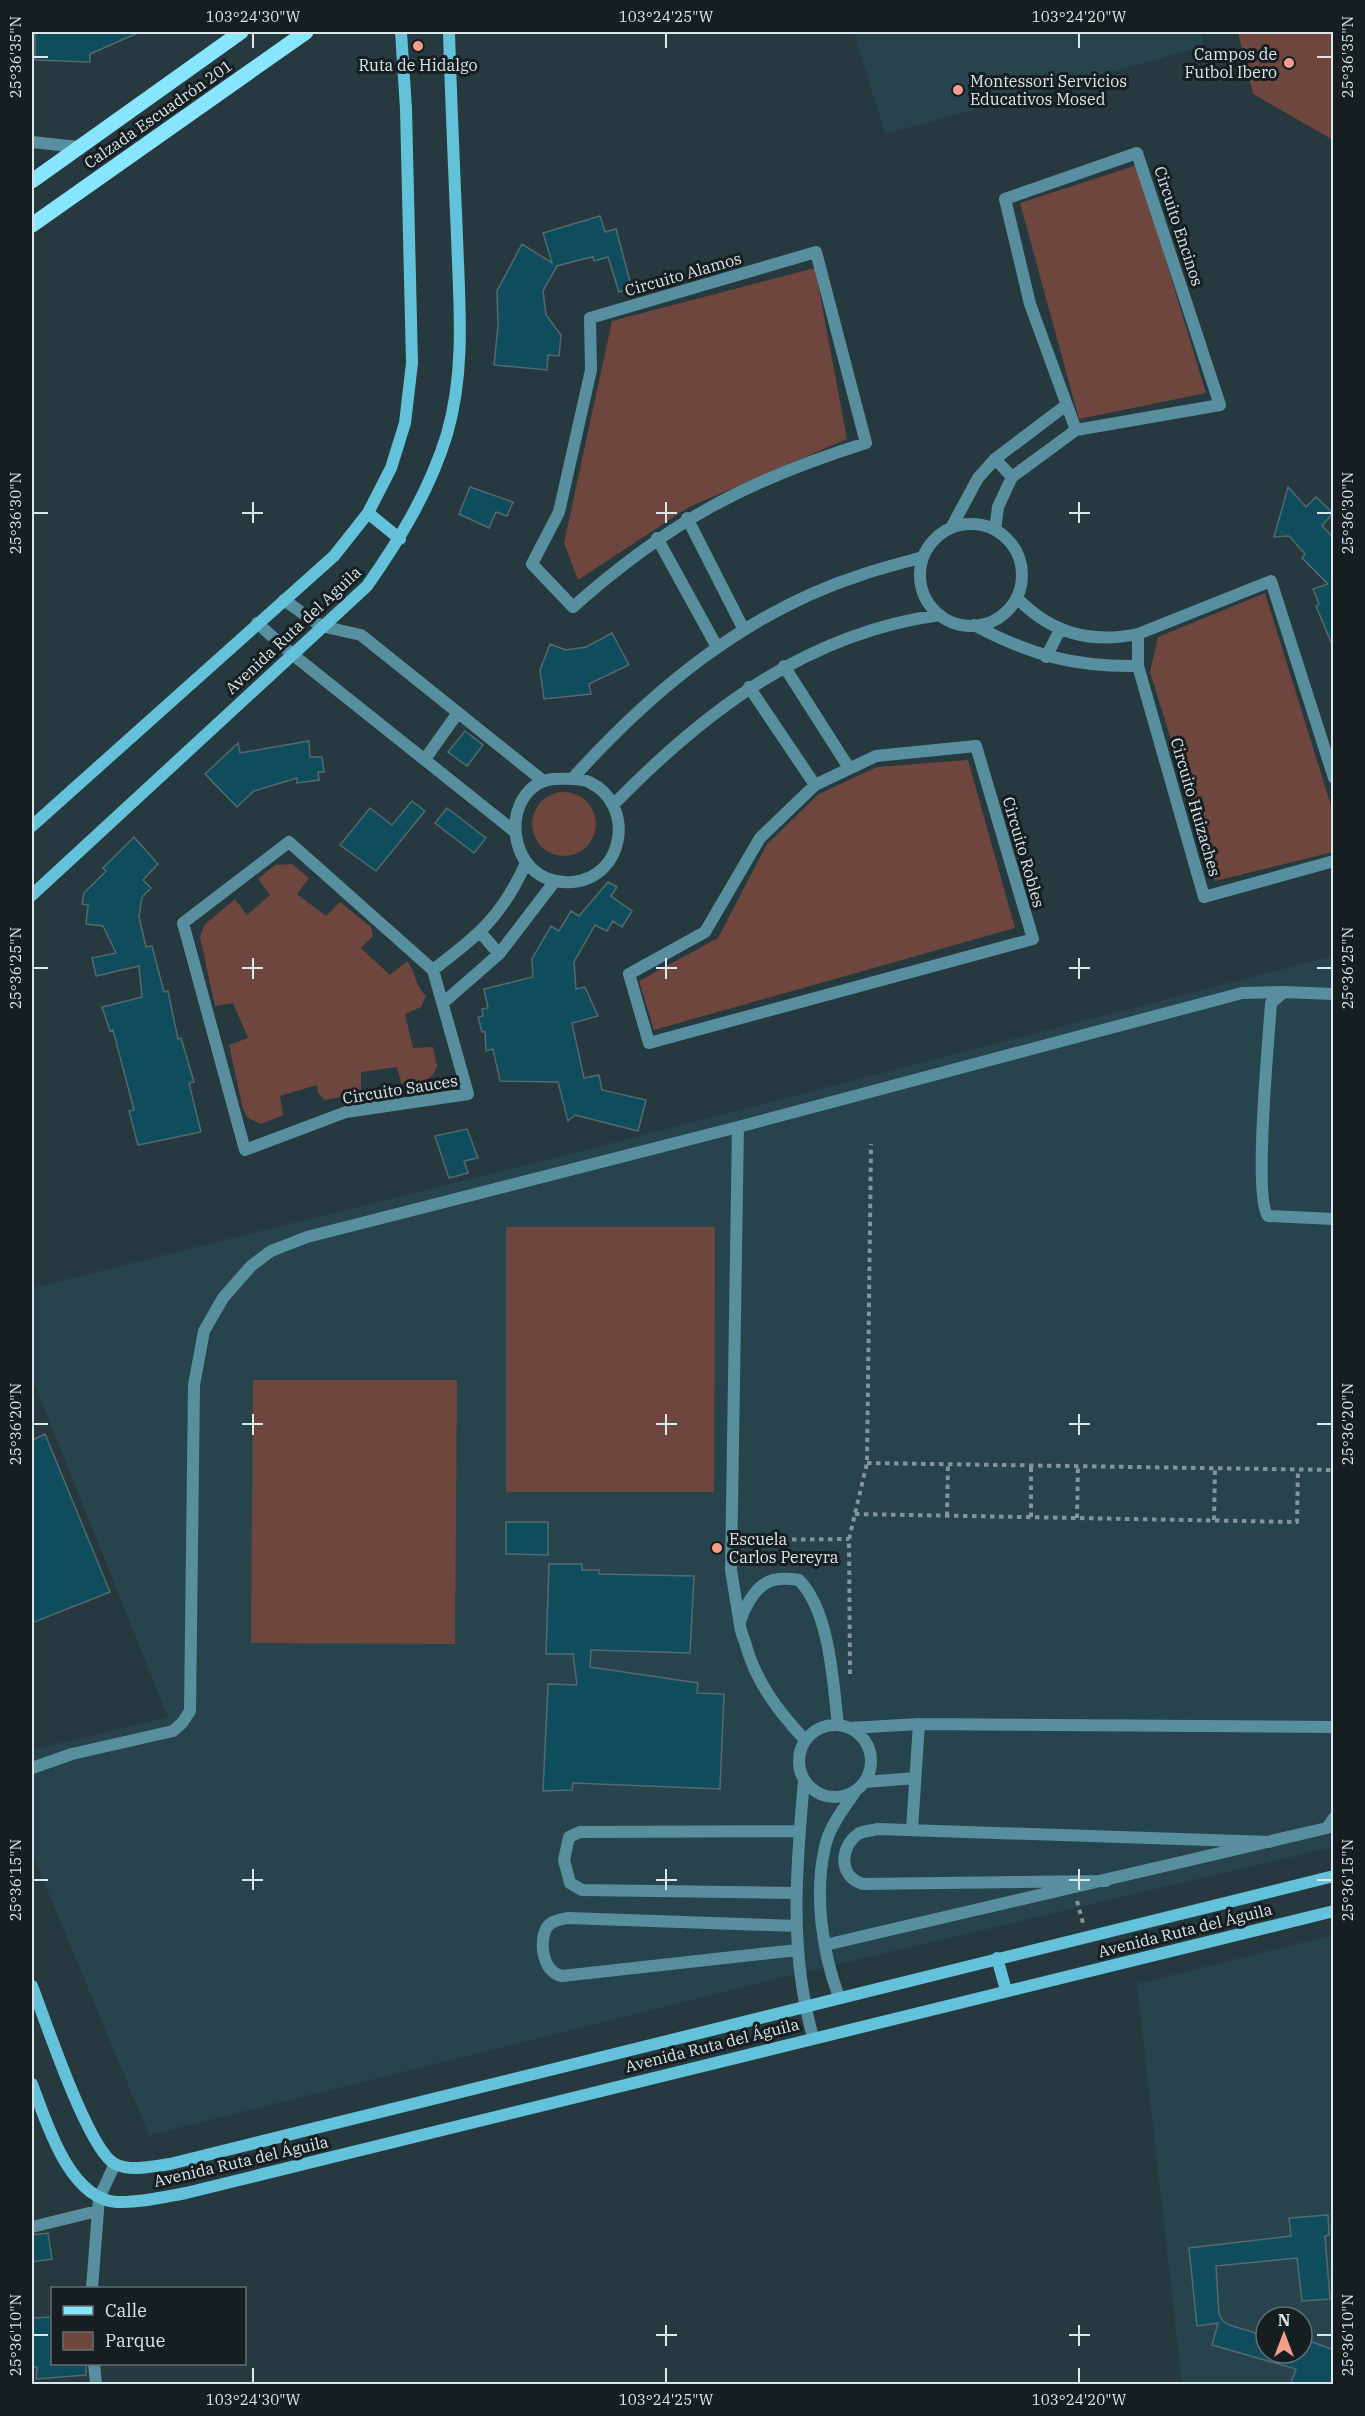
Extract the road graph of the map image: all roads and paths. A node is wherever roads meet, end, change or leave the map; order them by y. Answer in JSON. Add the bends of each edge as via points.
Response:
{"nodes":[{"id":1,"x":241,"y":32,"type":"edge"},
{"id":2,"x":306,"y":32,"type":"edge"},
{"id":3,"x":401,"y":32,"type":"edge"},
{"id":4,"x":449,"y":32,"type":"edge"},
{"id":5,"x":32,"y":142,"type":"edge"},
{"id":6,"x":78,"y":147,"type":"junction"},
{"id":7,"x":32,"y":180,"type":"edge"},
{"id":8,"x":32,"y":225,"type":"edge"},
{"id":9,"x":1065,"y":406,"type":"junction"},
{"id":10,"x":1076,"y":430,"type":"junction"},
{"id":11,"x":996,"y":459,"type":"junction"},
{"id":12,"x":1012,"y":477,"type":"junction"},
{"id":13,"x":368,"y":513,"type":"junction"},
{"id":14,"x":687,"y":518,"type":"junction"},
{"id":15,"x":951,"y":528,"type":"junction"},
{"id":16,"x":996,"y":530,"type":"junction"},
{"id":17,"x":657,"y":538,"type":"junction"},
{"id":18,"x":400,"y":539,"type":"junction"},
{"id":19,"x":923,"y":557,"type":"junction"},
{"id":20,"x":1017,"y":598,"type":"junction"},
{"id":21,"x":284,"y":600,"type":"junction"},
{"id":22,"x":940,"y":615,"type":"junction"},
{"id":23,"x":257,"y":623,"type":"junction"},
{"id":24,"x":974,"y":625,"type":"junction"},
{"id":25,"x":321,"y":626,"type":"junction"},
{"id":26,"x":744,"y":630,"type":"junction"},
{"id":27,"x":1060,"y":630,"type":"junction"},
{"id":28,"x":1138,"y":634,"type":"junction"},
{"id":29,"x":717,"y":647,"type":"junction"},
{"id":30,"x":292,"y":654,"type":"junction"},
{"id":31,"x":1046,"y":657,"type":"junction"},
{"id":32,"x":784,"y":666,"type":"junction"},
{"id":33,"x":1138,"y":666,"type":"junction"},
{"id":34,"x":749,"y":687,"type":"junction"},
{"id":35,"x":457,"y":714,"type":"junction"},
{"id":36,"x":425,"y":759,"type":"junction"},
{"id":37,"x":849,"y":768,"type":"junction"},
{"id":38,"x":572,"y":778,"type":"junction"},
{"id":39,"x":1334,"y":778,"type":"edge"},
{"id":40,"x":542,"y":780,"type":"junction"},
{"id":41,"x":815,"y":785,"type":"junction"},
{"id":42,"x":614,"y":804,"type":"junction"},
{"id":43,"x":32,"y":826,"type":"edge"},
{"id":44,"x":514,"y":831,"type":"junction"},
{"id":45,"x":1334,"y":861,"type":"edge"},
{"id":46,"x":526,"y":862,"type":"junction"},
{"id":47,"x":555,"y":881,"type":"junction"},
{"id":48,"x":32,"y":895,"type":"edge"},
{"id":49,"x":481,"y":933,"type":"junction"},
{"id":50,"x":499,"y":954,"type":"junction"},
{"id":51,"x":433,"y":970,"type":"junction"},
{"id":52,"x":1284,"y":992,"type":"junction"},
{"id":53,"x":1334,"y":994,"type":"edge"},
{"id":54,"x":443,"y":1003,"type":"junction"},
{"id":55,"x":738,"y":1127,"type":"junction"},
{"id":56,"x":871,"y":1144,"type":"dead end"},
{"id":57,"x":1334,"y":1219,"type":"edge"},
{"id":58,"x":867,"y":1463,"type":"junction"},
{"id":59,"x":948,"y":1464,"type":"junction"},
{"id":60,"x":1032,"y":1465,"type":"junction"},
{"id":61,"x":1078,"y":1466,"type":"junction"},
{"id":62,"x":1215,"y":1468,"type":"junction"},
{"id":63,"x":1298,"y":1470,"type":"junction"},
{"id":64,"x":1334,"y":1470,"type":"edge"},
{"id":65,"x":855,"y":1514,"type":"junction"},
{"id":66,"x":947,"y":1516,"type":"junction"},
{"id":67,"x":1031,"y":1517,"type":"junction"},
{"id":68,"x":1077,"y":1518,"type":"junction"},
{"id":69,"x":1214,"y":1520,"type":"junction"},
{"id":70,"x":849,"y":1539,"type":"junction"},
{"id":71,"x":731,"y":1540,"type":"junction"},
{"id":72,"x":740,"y":1625,"type":"junction"},
{"id":73,"x":850,"y":1681,"type":"dead end"},
{"id":74,"x":919,"y":1724,"type":"junction"},
{"id":75,"x":844,"y":1727,"type":"junction"},
{"id":76,"x":1334,"y":1727,"type":"edge"},
{"id":77,"x":805,"y":1740,"type":"junction"},
{"id":78,"x":32,"y":1768,"type":"edge"},
{"id":79,"x":915,"y":1778,"type":"junction"},
{"id":80,"x":804,"y":1781,"type":"junction"},
{"id":81,"x":861,"y":1786,"type":"junction"},
{"id":82,"x":1332,"y":1824,"type":"edge"},
{"id":83,"x":912,"y":1829,"type":"junction"},
{"id":84,"x":800,"y":1831,"type":"junction"},
{"id":85,"x":1269,"y":1842,"type":"junction"},
{"id":86,"x":1334,"y":1875,"type":"edge"},
{"id":87,"x":1106,"y":1881,"type":"junction"},
{"id":88,"x":1074,"y":1889,"type":"junction"},
{"id":89,"x":795,"y":1893,"type":"junction"},
{"id":90,"x":1334,"y":1911,"type":"edge"},
{"id":91,"x":796,"y":1926,"type":"junction"},
{"id":92,"x":1087,"y":1936,"type":"junction"},
{"id":93,"x":825,"y":1945,"type":"junction"},
{"id":94,"x":797,"y":1950,"type":"junction"},
{"id":95,"x":997,"y":1958,"type":"junction"},
{"id":96,"x":32,"y":1986,"type":"edge"},
{"id":97,"x":1006,"y":1990,"type":"junction"},
{"id":98,"x":839,"y":1997,"type":"junction"},
{"id":99,"x":804,"y":2006,"type":"junction"},
{"id":100,"x":813,"y":2037,"type":"junction"},
{"id":101,"x":32,"y":2084,"type":"edge"},
{"id":102,"x":115,"y":2164,"type":"junction"},
{"id":103,"x":99,"y":2198,"type":"junction"},
{"id":104,"x":97,"y":2211,"type":"junction"},
{"id":105,"x":32,"y":2227,"type":"edge"},
{"id":106,"x":92,"y":2287,"type":"edge"},
{"id":107,"x":94,"y":2365,"type":"edge"},
{"id":108,"x":96,"y":2385,"type":"edge"}],
"edges":[{"from":1,"to":6,"type":"main road","name":"Calzada Escuadrón 201"},
{"from":2,"to":8,"type":"main road","name":"Calzada Escuadrón 201"},
{"from":3,"to":13,"type":"street","name":"Avenida Ruta del Aguila","via":[[412,363],[405,423],[391,468]]},
{"from":4,"to":18,"type":"street","name":"Avenida Ruta del Aguila","via":[[461,340],[456,393],[433,474]]},
{"from":5,"to":6,"type":"street"},
{"from":6,"to":7,"type":"main road","name":"Calzada Escuadrón 201"},
{"from":9,"to":10,"type":"street","name":"Circuito Encinos"},
{"from":9,"to":10,"type":"street","name":"Circuito Encinos","via":[[1030,304],[1005,200],[1137,153],[1220,405]]},
{"from":9,"to":11,"type":"street"},
{"from":10,"to":12,"type":"street","name":"Circuito Encinos"},
{"from":11,"to":12,"type":"street"},
{"from":11,"to":15,"type":"street","via":[[978,478]]},
{"from":12,"to":16,"type":"street","name":"Circuito Encinos","via":[[998,507]]},
{"from":13,"to":18,"type":"street"},
{"from":13,"to":21,"type":"street","name":"Avenida Ruta del Aguila","via":[[334,556]]},
{"from":14,"to":17,"type":"street","name":"Circuito Alamos"},
{"from":14,"to":17,"type":"street","name":"Circuito Alamos","via":[[784,471],[866,443],[816,252],[590,318],[591,370],[559,512],[532,564],[573,607]]},
{"from":14,"to":26,"type":"street"},
{"from":15,"to":16,"type":"street","via":[[966,524]]},
{"from":15,"to":19,"type":"street","via":[[930,545]]},
{"from":16,"to":20,"type":"street","via":[[1017,553],[1021,584]]},
{"from":17,"to":29,"type":"street"},
{"from":18,"to":25,"type":"street","name":"Avenida Ruta del Aguila","via":[[367,586]]},
{"from":19,"to":22,"type":"street","via":[[922,589],[928,603]]},
{"from":19,"to":26,"type":"street","via":[[860,575]]},
{"from":20,"to":24,"type":"street","via":[[990,622]]},
{"from":20,"to":27,"type":"street"},
{"from":21,"to":23,"type":"street","name":"Avenida Ruta del Aguila"},
{"from":21,"to":25,"type":"street"},
{"from":22,"to":24,"type":"street","via":[[956,623]]},
{"from":22,"to":32,"type":"street","via":[[883,626],[827,645]]},
{"from":23,"to":30,"type":"street"},
{"from":23,"to":43,"type":"street","name":"Avenida Ruta del Aguila"},
{"from":24,"to":31,"type":"street"},
{"from":25,"to":30,"type":"street","name":"Avenida Ruta del Aguila"},
{"from":25,"to":35,"type":"street","via":[[361,635]]},
{"from":26,"to":29,"type":"street"},
{"from":27,"to":28,"type":"street","via":[[1099,639]]},
{"from":27,"to":31,"type":"street"},
{"from":28,"to":33,"type":"street","name":"Circuito Huizaches"},
{"from":28,"to":39,"type":"street","via":[[1271,581]]},
{"from":29,"to":38,"type":"street","via":[[616,730]]},
{"from":30,"to":36,"type":"street"},
{"from":30,"to":48,"type":"street","name":"Avenida Ruta del Aguila"},
{"from":31,"to":33,"type":"street"},
{"from":32,"to":34,"type":"street"},
{"from":32,"to":37,"type":"street"},
{"from":33,"to":45,"type":"street","name":"Circuito Huizaches","via":[[1204,897]]},
{"from":34,"to":41,"type":"street"},
{"from":34,"to":42,"type":"street","via":[[658,758]]},
{"from":35,"to":36,"type":"street"},
{"from":35,"to":40,"type":"street"},
{"from":36,"to":44,"type":"street"},
{"from":37,"to":41,"type":"street","name":"Circuito Robles"},
{"from":37,"to":41,"type":"street","name":"Circuito Robles","via":[[876,756],[976,746],[1033,939],[649,1043],[629,974],[705,932],[760,838]]},
{"from":38,"to":40,"type":"street"},
{"from":38,"to":42,"type":"street","via":[[602,790]]},
{"from":40,"to":44,"type":"street","via":[[525,798]]},
{"from":42,"to":47,"type":"street","via":[[620,837],[604,868],[589,878]]},
{"from":44,"to":46,"type":"street"},
{"from":46,"to":47,"type":"street"},
{"from":46,"to":49,"type":"street","via":[[513,891]]},
{"from":47,"to":50,"type":"street"},
{"from":49,"to":50,"type":"street"},
{"from":49,"to":51,"type":"street"},
{"from":50,"to":54,"type":"street"},
{"from":51,"to":54,"type":"street","name":"Circuito Sauces"},
{"from":51,"to":54,"type":"street","name":"Circuito Sauces","via":[[289,842],[183,922],[245,1150],[346,1112],[468,1094]]},
{"from":52,"to":53,"type":"street"},
{"from":52,"to":55,"type":"street","via":[[1242,993]]},
{"from":52,"to":57,"type":"street","via":[[1271,1003],[1262,1202],[1271,1217]]},
{"from":55,"to":71,"type":"street"},
{"from":55,"to":78,"type":"street","via":[[307,1237],[271,1251],[250,1266],[223,1298],[204,1331],[194,1384],[190,1711],[173,1731],[72,1754]]},
{"from":56,"to":58,"type":"path"},
{"from":58,"to":59,"type":"path"},
{"from":58,"to":65,"type":"path"},
{"from":59,"to":60,"type":"path"},
{"from":59,"to":66,"type":"path"},
{"from":60,"to":61,"type":"path"},
{"from":60,"to":67,"type":"path"},
{"from":61,"to":62,"type":"path"},
{"from":61,"to":68,"type":"path"},
{"from":62,"to":63,"type":"path"},
{"from":62,"to":69,"type":"path"},
{"from":63,"to":64,"type":"path"},
{"from":63,"to":69,"type":"path","via":[[1297,1522]]},
{"from":65,"to":66,"type":"path"},
{"from":65,"to":70,"type":"path"},
{"from":66,"to":67,"type":"path"},
{"from":67,"to":68,"type":"path"},
{"from":68,"to":69,"type":"path"},
{"from":70,"to":71,"type":"path"},
{"from":70,"to":73,"type":"path"},
{"from":71,"to":72,"type":"street","via":[[731,1570]]},
{"from":72,"to":75,"type":"street","via":[[761,1585],[783,1577],[799,1580],[817,1610]]},
{"from":72,"to":77,"type":"street","via":[[764,1690]]},
{"from":74,"to":75,"type":"street"},
{"from":74,"to":76,"type":"street"},
{"from":74,"to":79,"type":"street"},
{"from":75,"to":77,"type":"street","via":[[825,1726]]},
{"from":75,"to":81,"type":"street","via":[[860,1735],[868,1745],[870,1770]]},
{"from":77,"to":80,"type":"street","via":[[799,1761]]},
{"from":79,"to":81,"type":"street"},
{"from":79,"to":83,"type":"street"},
{"from":80,"to":81,"type":"street","via":[[834,1797]]},
{"from":80,"to":84,"type":"street"},
{"from":81,"to":93,"type":"street","via":[[831,1830],[825,1846],[821,1888]]},
{"from":82,"to":85,"type":"street"},
{"from":83,"to":85,"type":"street"},
{"from":83,"to":87,"type":"street","via":[[860,1833],[846,1850],[846,1875],[863,1884]]},
{"from":84,"to":89,"type":"street"},
{"from":84,"to":89,"type":"street","via":[[580,1832],[569,1837],[564,1860],[570,1883],[582,1890]]},
{"from":85,"to":87,"type":"street"},
{"from":86,"to":92,"type":"street","name":"Avenida Ruta del Águila"},
{"from":87,"to":88,"type":"street"},
{"from":88,"to":92,"type":"path"},
{"from":88,"to":93,"type":"street"},
{"from":89,"to":91,"type":"street"},
{"from":90,"to":97,"type":"street","name":"Avenida Ruta del Águila"},
{"from":91,"to":94,"type":"street"},
{"from":91,"to":94,"type":"street","via":[[568,1918],[546,1928],[544,1957],[548,1970],[562,1976]]},
{"from":92,"to":95,"type":"street","name":"Avenida Ruta del Águila"},
{"from":93,"to":98,"type":"street"},
{"from":94,"to":99,"type":"street"},
{"from":95,"to":97,"type":"street"},
{"from":95,"to":98,"type":"street","name":"Avenida Ruta del Águila"},
{"from":96,"to":102,"type":"street","via":[[92,2136]]},
{"from":97,"to":100,"type":"street","name":"Avenida Ruta del Águila"},
{"from":98,"to":99,"type":"street","name":"Avenida Ruta del Águila"},
{"from":99,"to":100,"type":"street"},
{"from":99,"to":102,"type":"street","name":"Avenida Ruta del Águila","via":[[170,2164],[135,2168]]},
{"from":100,"to":103,"type":"street","name":"Avenida Ruta del Águila","via":[[186,2193],[124,2202]]},
{"from":101,"to":103,"type":"street","via":[[61,2158]]},
{"from":102,"to":103,"type":"street"},
{"from":103,"to":104,"type":"street"},
{"from":104,"to":105,"type":"street"},
{"from":104,"to":106,"type":"street"},
{"from":107,"to":108,"type":"street"}]}
